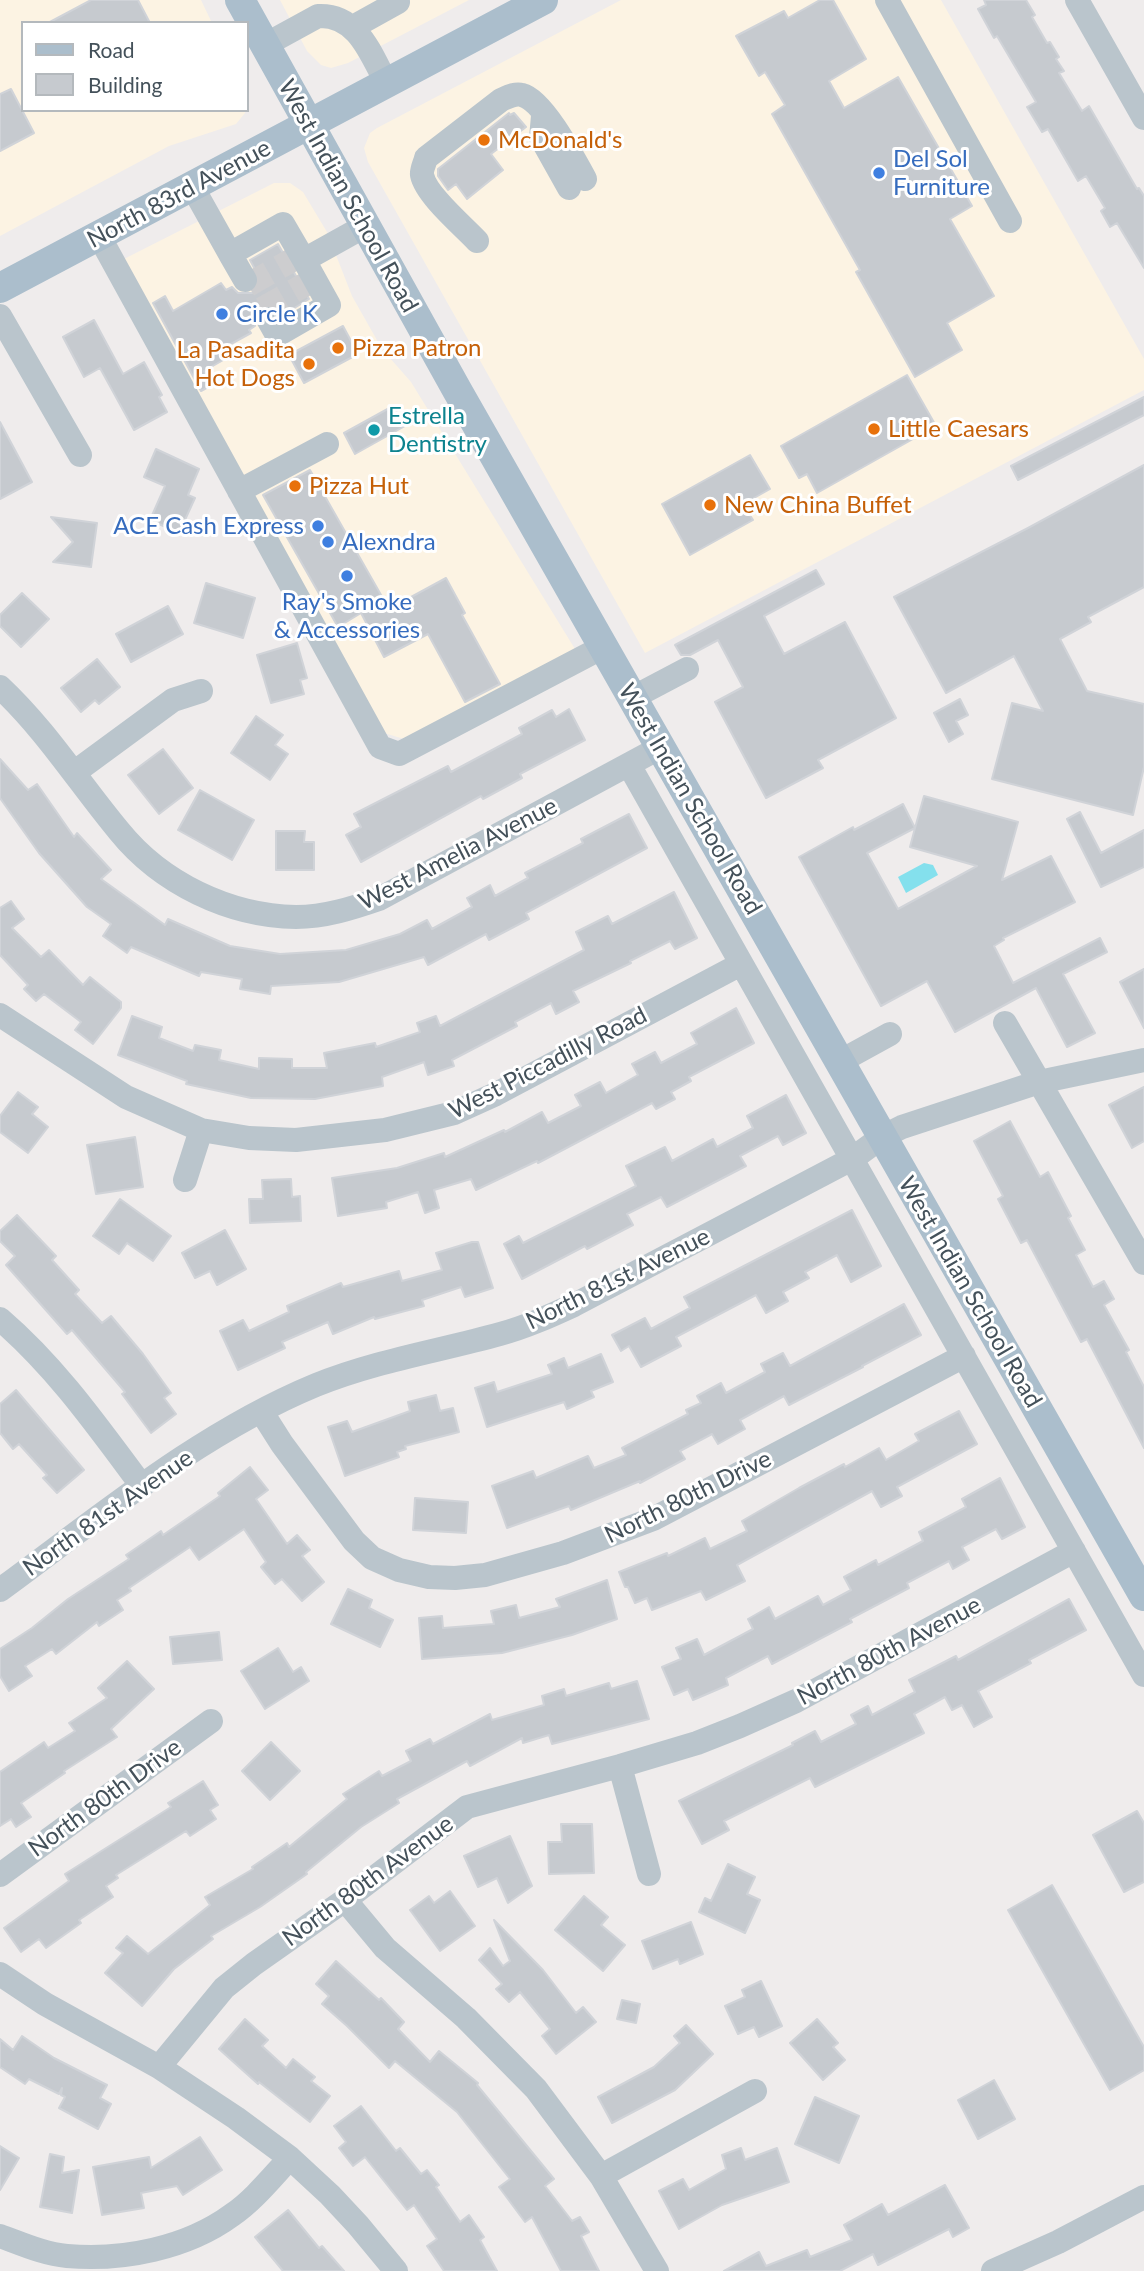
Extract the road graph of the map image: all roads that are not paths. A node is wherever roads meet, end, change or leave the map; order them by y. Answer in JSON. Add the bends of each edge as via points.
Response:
{"nodes":[{"id":1,"x":240,"y":0,"type":"edge"},
{"id":2,"x":543,"y":0,"type":"edge"},
{"id":3,"x":887,"y":0,"type":"edge"},
{"id":4,"x":1077,"y":0,"type":"edge"},
{"id":5,"x":398,"y":2,"type":"dead end"},
{"id":6,"x":353,"y":27,"type":"junction"},
{"id":7,"x":265,"y":45,"type":"junction"},
{"id":8,"x":387,"y":84,"type":"junction"},
{"id":9,"x":1144,"y":118,"type":"edge"},
{"id":10,"x":309,"y":125,"type":"junction"},
{"id":11,"x":577,"y":183,"type":"dead end"},
{"id":12,"x":192,"y":188,"type":"junction"},
{"id":13,"x":1010,"y":221,"type":"dead end"},
{"id":14,"x":365,"y":226,"type":"junction"},
{"id":15,"x":99,"y":236,"type":"junction"},
{"id":16,"x":477,"y":242,"type":"dead end"},
{"id":17,"x":230,"y":254,"type":"junction"},
{"id":18,"x":303,"y":267,"type":"junction"},
{"id":19,"x":245,"y":279,"type":"dead end"},
{"id":20,"x":0,"y":288,"type":"edge"},
{"id":21,"x":268,"y":319,"type":"dead end"},
{"id":22,"x":2,"y":324,"type":"edge"},
{"id":23,"x":327,"y":444,"type":"dead end"},
{"id":24,"x":80,"y":455,"type":"dead end"},
{"id":25,"x":239,"y":491,"type":"junction"},
{"id":26,"x":603,"y":647,"type":"junction"},
{"id":27,"x":687,"y":669,"type":"dead end"},
{"id":28,"x":0,"y":687,"type":"edge"},
{"id":29,"x":201,"y":691,"type":"dead end"},
{"id":30,"x":632,"y":698,"type":"junction"},
{"id":31,"x":661,"y":747,"type":"junction"},
{"id":32,"x":629,"y":765,"type":"junction"},
{"id":33,"x":75,"y":772,"type":"junction"},
{"id":34,"x":741,"y":964,"type":"junction"},
{"id":35,"x":0,"y":1014,"type":"edge"},
{"id":36,"x":1004,"y":1023,"type":"dead end"},
{"id":37,"x":890,"y":1034,"type":"dead end"},
{"id":38,"x":1144,"y":1060,"type":"edge"},
{"id":39,"x":839,"y":1062,"type":"junction"},
{"id":40,"x":1039,"y":1082,"type":"junction"},
{"id":41,"x":201,"y":1130,"type":"junction"},
{"id":42,"x":882,"y":1137,"type":"junction"},
{"id":43,"x":852,"y":1158,"type":"junction"},
{"id":44,"x":185,"y":1180,"type":"dead end"},
{"id":45,"x":1144,"y":1263,"type":"edge"},
{"id":46,"x":0,"y":1319,"type":"edge"},
{"id":47,"x":964,"y":1356,"type":"junction"},
{"id":48,"x":261,"y":1411,"type":"junction"},
{"id":49,"x":142,"y":1486,"type":"junction"},
{"id":50,"x":1074,"y":1551,"type":"junction"},
{"id":51,"x":0,"y":1590,"type":"edge"},
{"id":52,"x":1144,"y":1596,"type":"edge"},
{"id":53,"x":1144,"y":1675,"type":"edge"},
{"id":54,"x":211,"y":1721,"type":"dead end"},
{"id":55,"x":620,"y":1766,"type":"junction"},
{"id":56,"x":649,"y":1874,"type":"dead end"},
{"id":57,"x":0,"y":1875,"type":"edge"},
{"id":58,"x":345,"y":1900,"type":"junction"},
{"id":59,"x":0,"y":1974,"type":"edge"},
{"id":60,"x":159,"y":2067,"type":"junction"},
{"id":61,"x":755,"y":2091,"type":"dead end"},
{"id":62,"x":290,"y":2158,"type":"junction"},
{"id":63,"x":601,"y":2176,"type":"junction"},
{"id":64,"x":1144,"y":2197,"type":"edge"},
{"id":65,"x":0,"y":2236,"type":"edge"},
{"id":66,"x":396,"y":2271,"type":"edge"},
{"id":67,"x":657,"y":2271,"type":"edge"},
{"id":68,"x":993,"y":2271,"type":"edge"}],
"edges":[{"from":1,"to":7,"type":"main road","name":"West Indian School Road"},
{"from":2,"to":8,"type":"main road","name":"North 83rd Avenue"},
{"from":3,"to":13,"type":"street"},
{"from":4,"to":9,"type":"street"},
{"from":5,"to":6,"type":"street"},
{"from":6,"to":7,"type":"street","via":[[318,16]]},
{"from":6,"to":8,"type":"street"},
{"from":7,"to":10,"type":"main road","name":"West Indian School Road"},
{"from":8,"to":10,"type":"main road","name":"North 83rd Avenue"},
{"from":10,"to":12,"type":"main road","name":"North 83rd Avenue"},
{"from":10,"to":14,"type":"main road","name":"West Indian School Road"},
{"from":11,"to":16,"type":"street","via":[[554,125],[535,101],[521,94],[510,96],[426,158],[422,175],[435,197]]},
{"from":12,"to":15,"type":"main road","name":"North 83rd Avenue"},
{"from":12,"to":17,"type":"street"},
{"from":14,"to":18,"type":"street"},
{"from":14,"to":26,"type":"main road","name":"West Indian School Road"},
{"from":15,"to":20,"type":"main road","name":"North 83rd Avenue"},
{"from":15,"to":25,"type":"street"},
{"from":17,"to":18,"type":"street","via":[[283,224]]},
{"from":17,"to":19,"type":"street"},
{"from":18,"to":21,"type":"street","via":[[330,305],[277,335]]},
{"from":22,"to":24,"type":"street"},
{"from":23,"to":25,"type":"street"},
{"from":25,"to":26,"type":"street","via":[[380,747],[399,754]]},
{"from":26,"to":30,"type":"main road","name":"West Indian School Road"},
{"from":27,"to":30,"type":"street"},
{"from":28,"to":33,"type":"street","name":"West Amelia Avenue"},
{"from":29,"to":33,"type":"street","via":[[173,700]]},
{"from":30,"to":31,"type":"main road","name":"West Indian School Road"},
{"from":31,"to":32,"type":"street","name":"West Amelia Avenue"},
{"from":31,"to":39,"type":"main road","name":"West Indian School Road"},
{"from":32,"to":33,"type":"street","name":"West Amelia Avenue","via":[[380,899],[342,911],[296,917],[243,909],[176,883],[120,833]]},
{"from":32,"to":34,"type":"street","name":"West Indian School Road"},
{"from":34,"to":41,"type":"street","name":"West Piccadilly Road","via":[[454,1113],[385,1130],[296,1140]]},
{"from":34,"to":43,"type":"street","name":"West Indian School Road"},
{"from":35,"to":41,"type":"street","name":"West Piccadilly Road","via":[[126,1097]]},
{"from":36,"to":40,"type":"street"},
{"from":37,"to":39,"type":"street"},
{"from":38,"to":40,"type":"street","name":"North 81st Avenue"},
{"from":39,"to":42,"type":"main road","name":"West Indian School Road"},
{"from":40,"to":42,"type":"street","name":"North 81st Avenue"},
{"from":40,"to":45,"type":"street"},
{"from":41,"to":44,"type":"street"},
{"from":42,"to":43,"type":"street","name":"North 81st Avenue"},
{"from":42,"to":52,"type":"main road","name":"West Indian School Road"},
{"from":43,"to":47,"type":"street","name":"West Indian School Road"},
{"from":43,"to":48,"type":"street","name":"North 81st Avenue","via":[[537,1322],[355,1371]]},
{"from":46,"to":49,"type":"street","via":[[49,1366]]},
{"from":47,"to":48,"type":"street","name":"North 80th Drive","via":[[653,1519],[563,1553],[485,1575],[455,1578],[399,1570],[372,1558]]},
{"from":47,"to":50,"type":"street","name":"West Indian School Road"},
{"from":48,"to":49,"type":"street","name":"North 81st Avenue"},
{"from":49,"to":51,"type":"street","name":"North 81st Avenue"},
{"from":50,"to":53,"type":"street","name":"West Indian School Road"},
{"from":50,"to":55,"type":"street","name":"North 80th Avenue","via":[[796,1701],[697,1743]]},
{"from":54,"to":57,"type":"street","name":"North 80th Drive"},
{"from":55,"to":56,"type":"street"},
{"from":55,"to":58,"type":"street","name":"North 80th Avenue","via":[[467,1807]]},
{"from":58,"to":60,"type":"street","name":"North 80th Avenue","via":[[224,1988]]},
{"from":58,"to":63,"type":"street","via":[[385,1948],[466,2018],[536,2089]]},
{"from":59,"to":60,"type":"street"},
{"from":60,"to":62,"type":"street"},
{"from":61,"to":63,"type":"street"},
{"from":62,"to":65,"type":"street","via":[[233,2215],[196,2237],[163,2247],[133,2254],[66,2256]]},
{"from":62,"to":66,"type":"street","via":[[358,2225]]},
{"from":63,"to":67,"type":"street"},
{"from":64,"to":68,"type":"street"}]}
